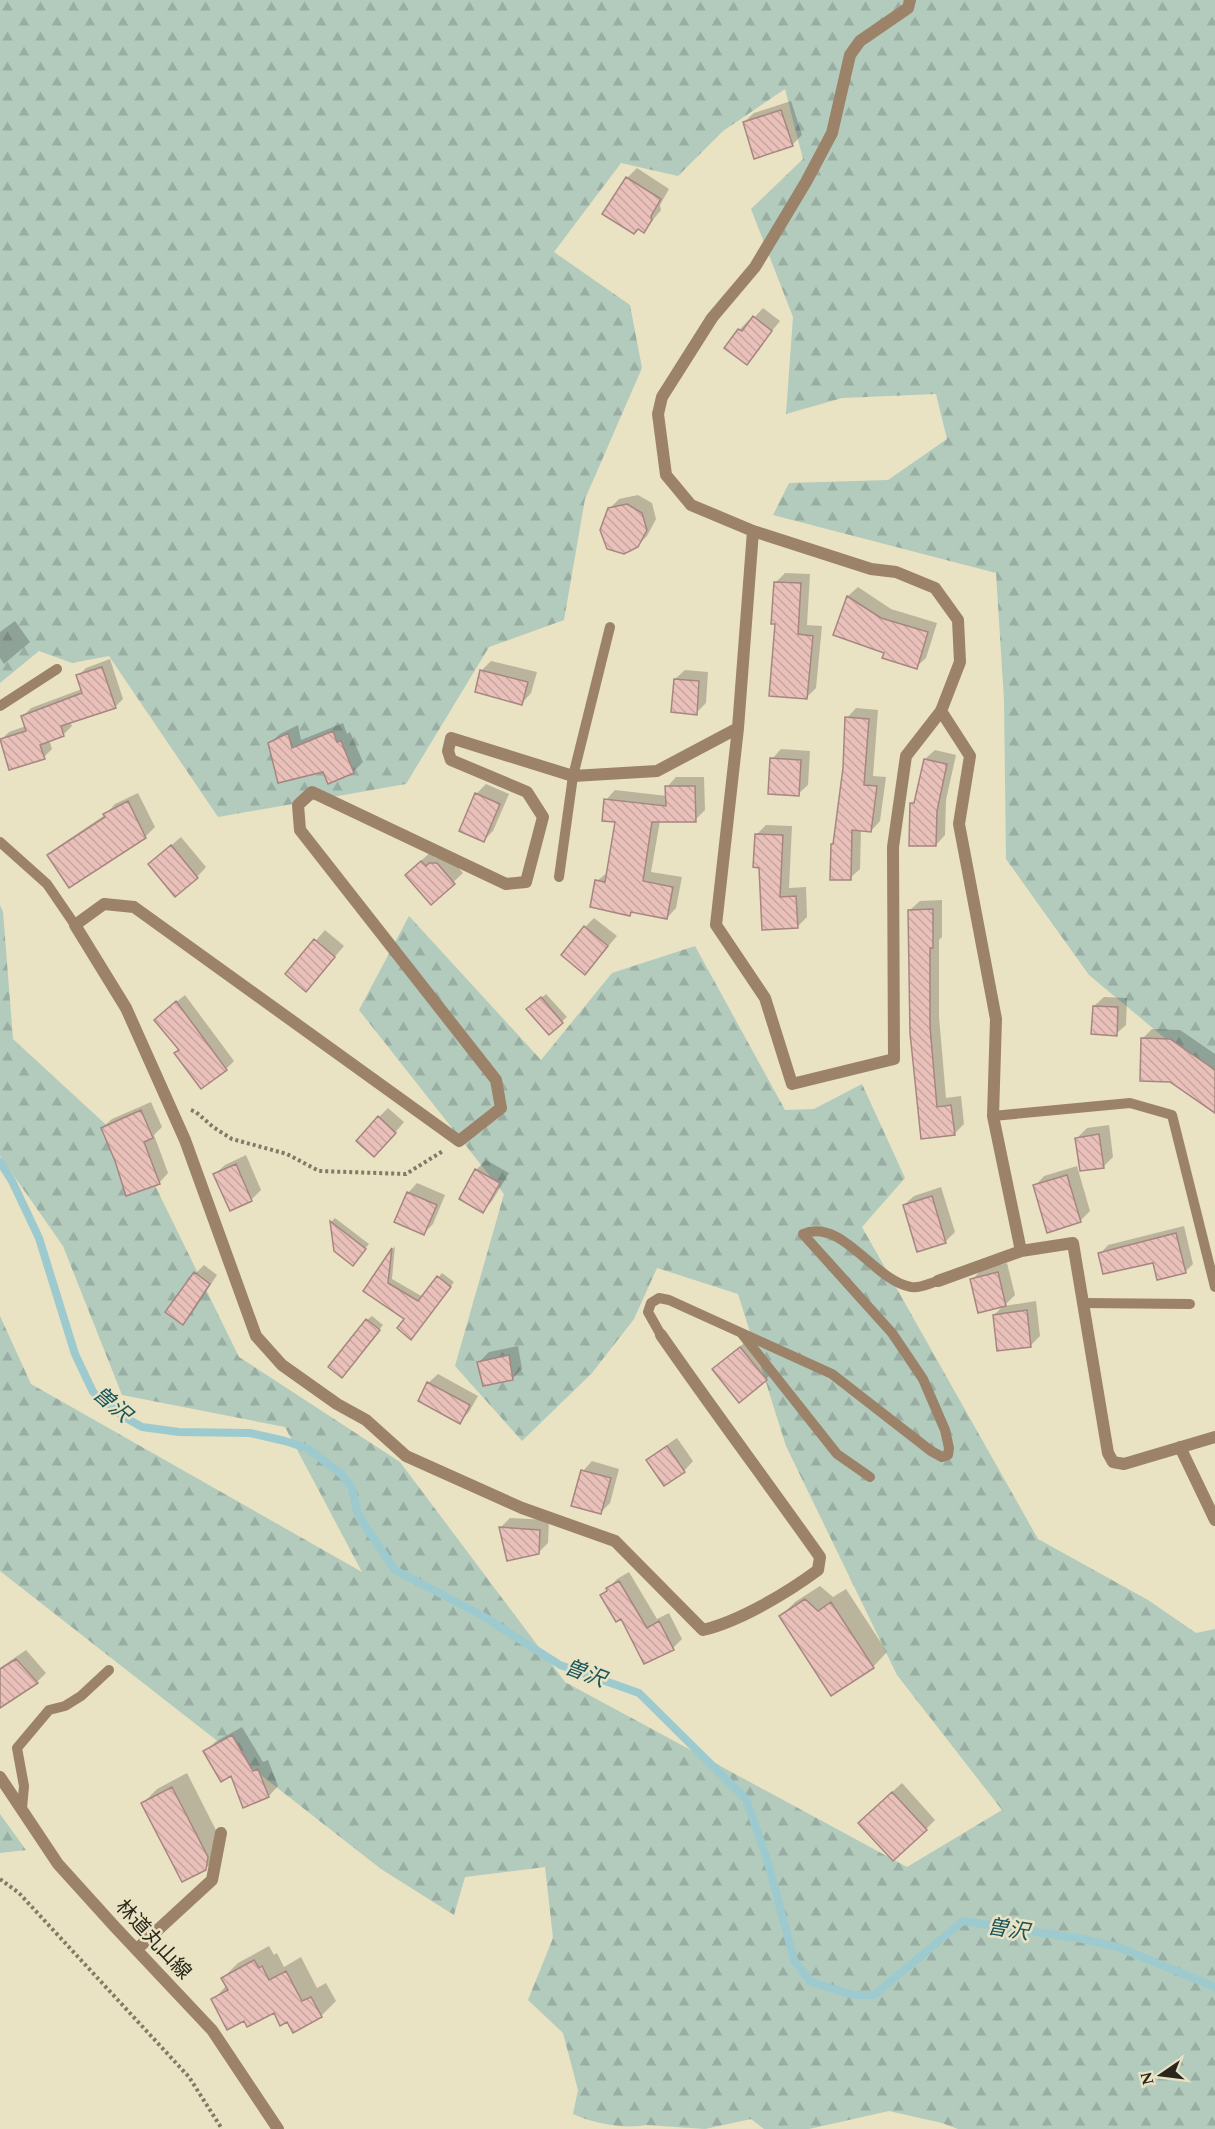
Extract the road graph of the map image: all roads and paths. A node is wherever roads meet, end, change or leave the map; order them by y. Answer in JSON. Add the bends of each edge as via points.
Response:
{"nodes":[{"id":1,"x":910,"y":0,"type":"edge"},
{"id":2,"x":753,"y":531,"type":"junction"},
{"id":3,"x":610,"y":627,"type":"dead end"},
{"id":4,"x":57,"y":669,"type":"dead end"},
{"id":5,"x":0,"y":706,"type":"edge"},
{"id":6,"x":941,"y":711,"type":"junction"},
{"id":7,"x":738,"y":728,"type":"junction"},
{"id":8,"x":573,"y":776,"type":"junction"},
{"id":9,"x":0,"y":842,"type":"edge"},
{"id":10,"x":559,"y":877,"type":"dead end"},
{"id":11,"x":75,"y":925,"type":"junction"},
{"id":12,"x":167,"y":1101,"type":"junction"},
{"id":13,"x":993,"y":1116,"type":"junction"},
{"id":14,"x":459,"y":1142,"type":"junction"},
{"id":15,"x":1021,"y":1251,"type":"junction"},
{"id":16,"x":938,"y":1281,"type":"joint"},
{"id":17,"x":1215,"y":1287,"type":"edge"},
{"id":18,"x":1083,"y":1303,"type":"junction"},
{"id":19,"x":1190,"y":1304,"type":"dead end"},
{"id":20,"x":740,"y":1331,"type":"junction"},
{"id":21,"x":661,"y":1335,"type":"joint"},
{"id":22,"x":1215,"y":1437,"type":"edge"},
{"id":23,"x":1180,"y":1447,"type":"junction"},
{"id":24,"x":870,"y":1477,"type":"dead end"},
{"id":25,"x":1215,"y":1520,"type":"edge"},
{"id":26,"x":109,"y":1670,"type":"dead end"},
{"id":27,"x":0,"y":1777,"type":"edge"},
{"id":28,"x":22,"y":1808,"type":"junction"},
{"id":29,"x":220,"y":1833,"type":"dead end"},
{"id":30,"x":0,"y":1879,"type":"edge"},
{"id":31,"x":137,"y":1950,"type":"junction"},
{"id":32,"x":222,"y":2129,"type":"edge"},
{"id":33,"x":278,"y":2129,"type":"edge"}],
"edges":[{"from":1,"to":2,"type":"street","via":[[908,8],[860,40],[850,55],[832,133],[812,172],[754,267],[712,318],[662,397],[658,414],[666,475],[691,505]]},
{"from":2,"to":6,"type":"street","via":[[871,569],[896,572],[935,588],[958,620],[960,662]]},
{"from":2,"to":7,"type":"street"},
{"from":3,"to":8,"type":"lane"},
{"from":4,"to":5,"type":"lane"},
{"from":6,"to":7,"type":"street","via":[[906,756],[893,847],[894,1059],[792,1084],[765,998],[716,925]]},
{"from":6,"to":13,"type":"street","via":[[970,756],[959,824],[996,1019]]},
{"from":7,"to":8,"type":"street","via":[[657,771]]},
{"from":8,"to":10,"type":"lane"},
{"from":8,"to":14,"type":"street","via":[[451,738],[451,760],[527,792],[543,817],[526,882],[506,884],[312,792],[298,805],[300,830],[496,1080],[501,1108]]},
{"from":9,"to":11,"type":"lane","via":[[47,884]]},
{"from":11,"to":12,"type":"street","via":[[126,1008]]},
{"from":11,"to":14,"type":"street","via":[[104,904],[134,907]]},
{"from":12,"to":14,"type":"path","via":[[196,1112],[232,1139],[287,1154],[319,1171],[406,1174]]},
{"from":12,"to":21,"type":"street","via":[[185,1140],[256,1336],[282,1365],[366,1420],[406,1456],[522,1508],[615,1540],[703,1630],[724,1625],[801,1583],[818,1570],[820,1557]]},
{"from":13,"to":15,"type":"street"},
{"from":13,"to":17,"type":"lane","via":[[1130,1103],[1172,1115]]},
{"from":15,"to":16,"type":"street"},
{"from":15,"to":18,"type":"street","via":[[1073,1244]]},
{"from":16,"to":20,"type":"lane","via":[[912,1288],[889,1278],[830,1233],[812,1230],[802,1234],[892,1333],[922,1379],[945,1430],[949,1448],[948,1455],[942,1457],[832,1374]]},
{"from":18,"to":19,"type":"lane"},
{"from":18,"to":23,"type":"street","via":[[1108,1453],[1113,1462],[1124,1464]]},
{"from":20,"to":21,"type":"lane","via":[[659,1298],[648,1312]]},
{"from":20,"to":24,"type":"lane","via":[[837,1454]]},
{"from":22,"to":23,"type":"street"},
{"from":23,"to":25,"type":"street"},
{"from":26,"to":28,"type":"lane","via":[[73,1701],[49,1710],[17,1748],[24,1786]]},
{"from":27,"to":28,"type":"street","name":"林道丸山線"},
{"from":28,"to":31,"type":"street","name":"林道丸山線","via":[[58,1864]]},
{"from":29,"to":31,"type":"street","via":[[212,1880]]},
{"from":30,"to":32,"type":"path","via":[[19,1893],[189,2077]]},
{"from":31,"to":33,"type":"street","name":"林道丸山線","via":[[212,2030]]}]}
